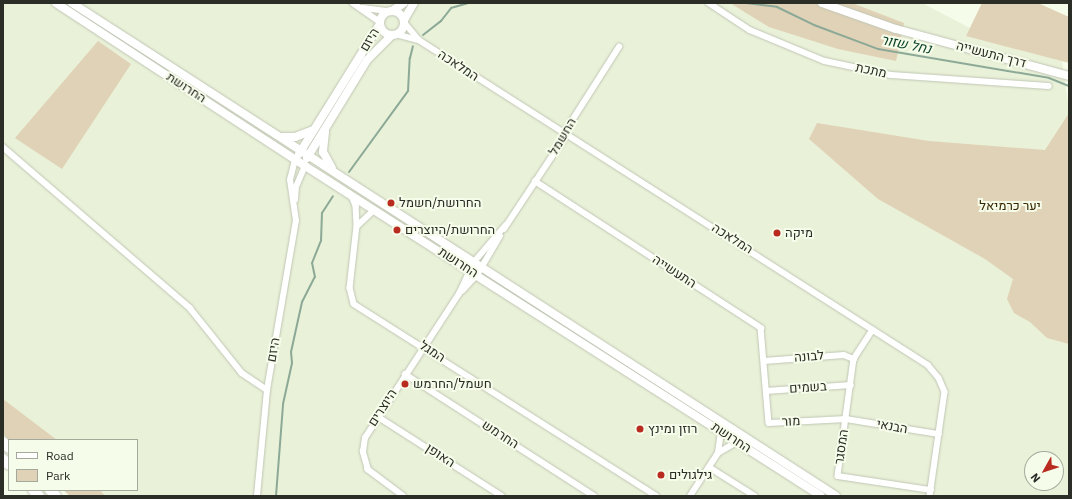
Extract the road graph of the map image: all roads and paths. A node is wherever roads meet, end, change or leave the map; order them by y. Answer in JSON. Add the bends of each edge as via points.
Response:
{"nodes":[{"id":1,"x":56,"y":3,"type":"edge"},
{"id":2,"x":72,"y":3,"type":"edge"},
{"id":3,"x":353,"y":3,"type":"edge"},
{"id":4,"x":404,"y":3,"type":"edge"},
{"id":5,"x":414,"y":3,"type":"edge"},
{"id":6,"x":708,"y":3,"type":"edge"},
{"id":7,"x":822,"y":3,"type":"edge"},
{"id":8,"x":360,"y":7,"type":"junction"},
{"id":9,"x":390,"y":11,"type":"junction"},
{"id":10,"x":404,"y":21,"type":"junction"},
{"id":11,"x":380,"y":23,"type":"junction"},
{"id":12,"x":394,"y":34,"type":"junction"},
{"id":13,"x":419,"y":40,"type":"junction"},
{"id":14,"x":619,"y":47,"type":"dead end"},
{"id":15,"x":1069,"y":76,"type":"edge"},
{"id":16,"x":1049,"y":86,"type":"dead end"},
{"id":17,"x":340,"y":99,"type":"junction"},
{"id":18,"x":328,"y":125,"type":"junction"},
{"id":19,"x":316,"y":128,"type":"junction"},
{"id":20,"x":565,"y":135,"type":"junction"},
{"id":21,"x":281,"y":136,"type":"junction"},
{"id":22,"x":3,"y":147,"type":"edge"},
{"id":23,"x":305,"y":152,"type":"junction"},
{"id":24,"x":295,"y":160,"type":"junction"},
{"id":25,"x":305,"y":166,"type":"junction"},
{"id":26,"x":335,"y":172,"type":"junction"},
{"id":27,"x":535,"y":181,"type":"junction"},
{"id":28,"x":352,"y":196,"type":"junction"},
{"id":29,"x":294,"y":204,"type":"junction"},
{"id":30,"x":374,"y":210,"type":"junction"},
{"id":31,"x":357,"y":226,"type":"junction"},
{"id":32,"x":505,"y":226,"type":"junction"},
{"id":33,"x":474,"y":262,"type":"junction"},
{"id":34,"x":482,"y":267,"type":"junction"},
{"id":35,"x":470,"y":270,"type":"junction"},
{"id":36,"x":477,"y":275,"type":"junction"},
{"id":37,"x":459,"y":294,"type":"junction"},
{"id":38,"x":873,"y":330,"type":"junction"},
{"id":39,"x":423,"y":347,"type":"junction"},
{"id":40,"x":854,"y":359,"type":"junction"},
{"id":41,"x":764,"y":361,"type":"junction"},
{"id":42,"x":405,"y":374,"type":"junction"},
{"id":43,"x":850,"y":385,"type":"junction"},
{"id":44,"x":267,"y":390,"type":"junction"},
{"id":45,"x":766,"y":390,"type":"junction"},
{"id":46,"x":378,"y":416,"type":"junction"},
{"id":47,"x":846,"y":419,"type":"junction"},
{"id":48,"x":721,"y":432,"type":"junction"},
{"id":49,"x":939,"y":434,"type":"junction"},
{"id":50,"x":737,"y":442,"type":"junction"},
{"id":51,"x":718,"y":453,"type":"junction"},
{"id":52,"x":710,"y":467,"type":"junction"},
{"id":53,"x":930,"y":493,"type":"edge"},
{"id":54,"x":257,"y":496,"type":"edge"},
{"id":55,"x":403,"y":496,"type":"edge"},
{"id":56,"x":502,"y":496,"type":"edge"},
{"id":57,"x":594,"y":496,"type":"edge"},
{"id":58,"x":656,"y":496,"type":"edge"},
{"id":59,"x":690,"y":496,"type":"edge"},
{"id":60,"x":755,"y":496,"type":"edge"},
{"id":61,"x":821,"y":496,"type":"edge"},
{"id":62,"x":836,"y":496,"type":"edge"}],
"edges":[{"from":1,"to":24,"type":"street","name":"החרושת"},
{"from":2,"to":21,"type":"street","name":"החרושת"},
{"from":3,"to":8,"type":"street","name":"המלאכה"},
{"from":4,"to":9,"type":"street"},
{"from":5,"to":10,"type":"street"},
{"from":6,"to":16,"type":"street","name":"מתכת","via":[[750,30],[825,61],[891,75]]},
{"from":7,"to":15,"type":"street","name":"דרך התעשייה","via":[[896,29]]},
{"from":8,"to":9,"type":"street","name":"המלאכה"},
{"from":8,"to":11,"type":"street","name":"המלאכה"},
{"from":9,"to":10,"type":"street","name":"המלאכה","via":[[400,13]]},
{"from":9,"to":11,"type":"street","via":[[382,16]]},
{"from":10,"to":12,"type":"street","via":[[401,31]]},
{"from":10,"to":13,"type":"street","name":"המלאכה"},
{"from":11,"to":12,"type":"street","name":"המלאכה","via":[[384,31]]},
{"from":11,"to":17,"type":"street","name":"היזם"},
{"from":12,"to":13,"type":"street","name":"המלאכה"},
{"from":12,"to":17,"type":"street","name":"היזם","via":[[367,60]]},
{"from":13,"to":20,"type":"street","name":"המלאכה"},
{"from":14,"to":20,"type":"street","name":"החשמל"},
{"from":17,"to":18,"type":"street","name":"היזם"},
{"from":17,"to":19,"type":"street","name":"היזם"},
{"from":18,"to":23,"type":"street","name":"היזם"},
{"from":18,"to":26,"type":"street","via":[[323,137],[323,152]]},
{"from":19,"to":21,"type":"street","via":[[299,136]]},
{"from":19,"to":23,"type":"street","name":"היזם"},
{"from":20,"to":27,"type":"street","name":"החשמל"},
{"from":20,"to":38,"type":"street","name":"המלאכה"},
{"from":21,"to":23,"type":"street","name":"החרושת"},
{"from":22,"to":44,"type":"street","via":[[190,308],[242,373]]},
{"from":23,"to":24,"type":"street","name":"היזם"},
{"from":23,"to":25,"type":"street","name":"היזם"},
{"from":23,"to":26,"type":"street","name":"החרושת"},
{"from":24,"to":25,"type":"street","name":"החרושת"},
{"from":24,"to":29,"type":"street","name":"היזם","via":[[290,180]]},
{"from":25,"to":28,"type":"street","name":"החרושת"},
{"from":25,"to":29,"type":"street","name":"היזם","via":[[296,187]]},
{"from":26,"to":33,"type":"street","name":"החרושת"},
{"from":27,"to":32,"type":"street","name":"החשמל"},
{"from":27,"to":41,"type":"street","name":"התעשייה","via":[[761,328]]},
{"from":28,"to":30,"type":"street","name":"החרושת"},
{"from":28,"to":31,"type":"street","name":"המגל"},
{"from":29,"to":44,"type":"street","name":"היזם","via":[[296,221]]},
{"from":30,"to":31,"type":"street"},
{"from":30,"to":35,"type":"street","name":"החרושת"},
{"from":31,"to":39,"type":"street","name":"המגל","via":[[350,288],[354,304]]},
{"from":32,"to":33,"type":"street","name":"החשמל"},
{"from":32,"to":34,"type":"street","name":"החשמל"},
{"from":33,"to":34,"type":"street","name":"החרושת"},
{"from":33,"to":35,"type":"street","name":"היוצרים"},
{"from":34,"to":36,"type":"street","name":"היוצרים"},
{"from":34,"to":62,"type":"street","name":"החרושת"},
{"from":35,"to":36,"type":"street","name":"החרושת"},
{"from":35,"to":37,"type":"street","name":"היוצרים"},
{"from":36,"to":37,"type":"street","name":"היוצרים"},
{"from":36,"to":48,"type":"street","name":"החרושת"},
{"from":37,"to":39,"type":"street","name":"היוצרים"},
{"from":38,"to":40,"type":"street","name":"המסגר"},
{"from":38,"to":49,"type":"street","name":"המלאכה","via":[[928,365],[939,378],[945,392]]},
{"from":39,"to":42,"type":"street","name":"היוצרים"},
{"from":39,"to":58,"type":"street","name":"המגל"},
{"from":40,"to":41,"type":"street","name":"לבונה","via":[[844,355]]},
{"from":40,"to":43,"type":"street","name":"המסגר"},
{"from":41,"to":45,"type":"street","name":"התעשייה"},
{"from":42,"to":46,"type":"street","name":"היוצרים"},
{"from":42,"to":57,"type":"street","name":"החרמש"},
{"from":43,"to":45,"type":"street","name":"בשמים"},
{"from":43,"to":47,"type":"street","name":"המסגר"},
{"from":44,"to":54,"type":"street","name":"היזם"},
{"from":45,"to":47,"type":"street","name":"מור","via":[[769,423]]},
{"from":46,"to":55,"type":"street","name":"היוצרים","via":[[362,446],[364,462],[374,477]]},
{"from":46,"to":56,"type":"street","name":"האופן"},
{"from":47,"to":49,"type":"street","name":"הבנאי"},
{"from":47,"to":53,"type":"street","name":"המסגר","via":[[838,476]]},
{"from":48,"to":50,"type":"street","name":"החרושת"},
{"from":48,"to":51,"type":"street"},
{"from":49,"to":53,"type":"street","name":"המלאכה"},
{"from":50,"to":51,"type":"street"},
{"from":50,"to":61,"type":"street","name":"החרושת"},
{"from":51,"to":52,"type":"street"},
{"from":52,"to":59,"type":"street"},
{"from":52,"to":60,"type":"street"}]}
